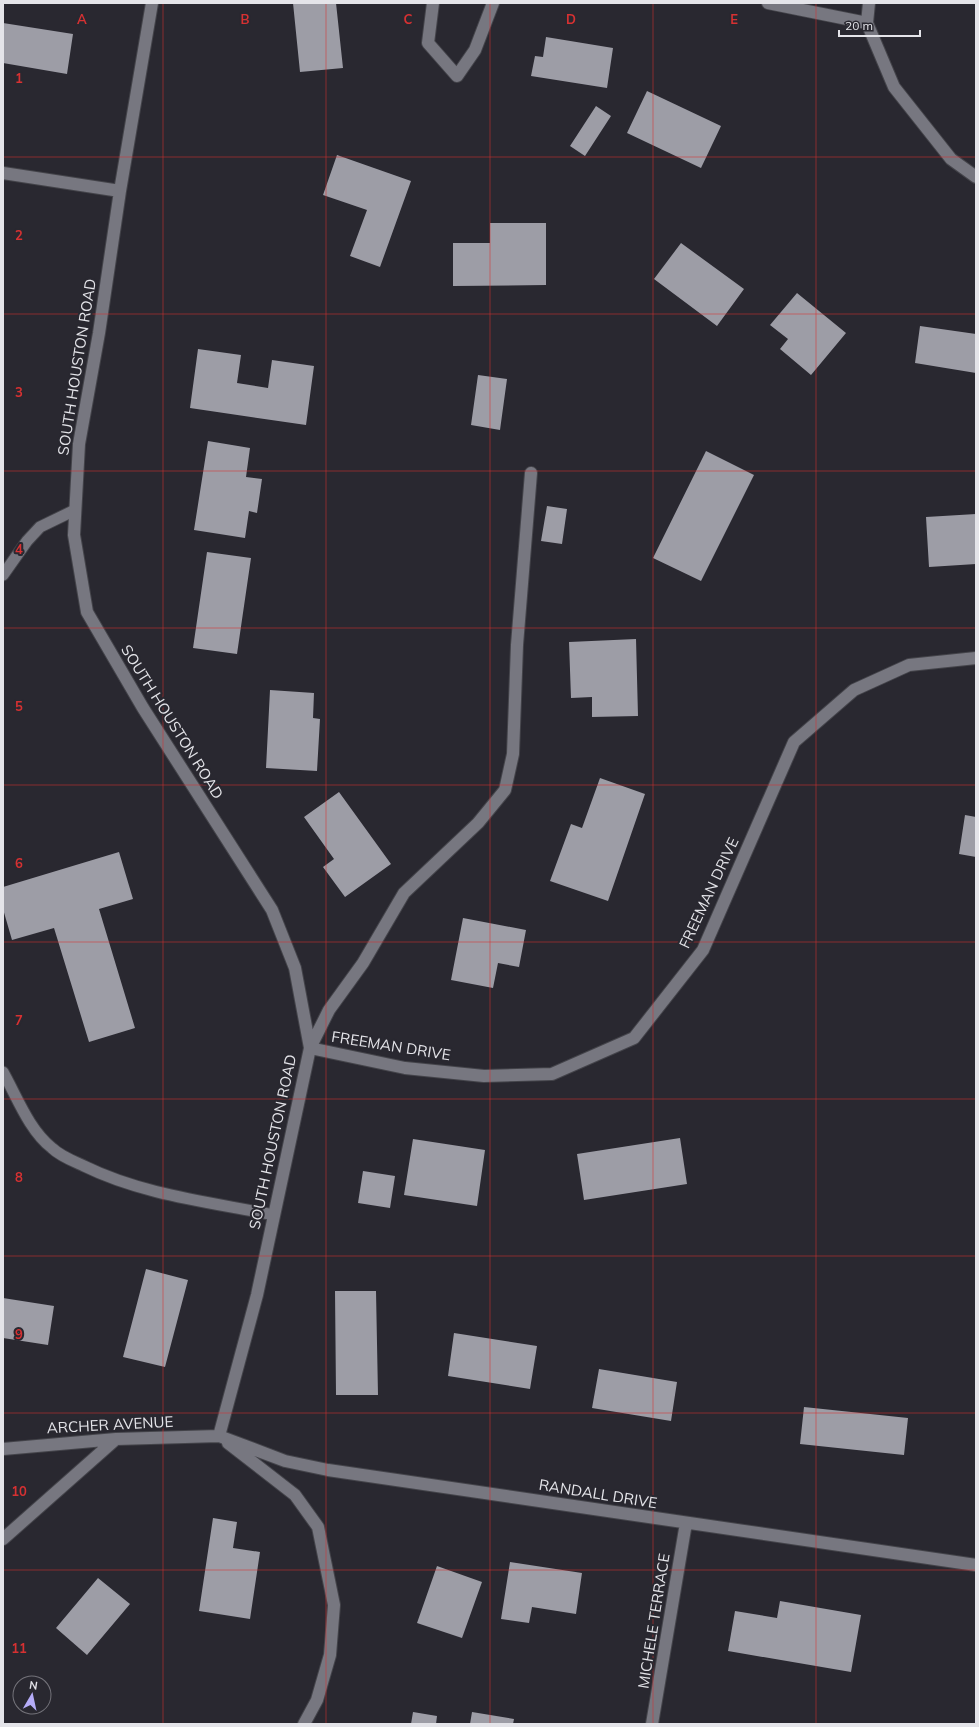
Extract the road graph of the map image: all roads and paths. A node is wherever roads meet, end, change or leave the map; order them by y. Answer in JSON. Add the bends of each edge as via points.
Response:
{"nodes":[{"id":1,"x":152,"y":3,"type":"edge"},
{"id":2,"x":433,"y":3,"type":"edge"},
{"id":3,"x":493,"y":3,"type":"edge"},
{"id":4,"x":768,"y":3,"type":"edge"},
{"id":5,"x":869,"y":3,"type":"edge"},
{"id":6,"x":867,"y":23,"type":"junction"},
{"id":7,"x":3,"y":173,"type":"edge"},
{"id":8,"x":976,"y":177,"type":"edge"},
{"id":9,"x":120,"y":191,"type":"junction"},
{"id":10,"x":531,"y":473,"type":"dead end"},
{"id":11,"x":76,"y":510,"type":"junction"},
{"id":12,"x":3,"y":575,"type":"edge"},
{"id":13,"x":976,"y":658,"type":"edge"},
{"id":14,"x":310,"y":1048,"type":"junction"},
{"id":15,"x":3,"y":1072,"type":"edge"},
{"id":16,"x":274,"y":1215,"type":"junction"},
{"id":17,"x":219,"y":1436,"type":"junction"},
{"id":18,"x":116,"y":1439,"type":"junction"},
{"id":19,"x":3,"y":1449,"type":"edge"},
{"id":20,"x":686,"y":1523,"type":"junction"},
{"id":21,"x":3,"y":1539,"type":"edge"},
{"id":22,"x":976,"y":1566,"type":"edge"},
{"id":23,"x":304,"y":1724,"type":"edge"},
{"id":24,"x":652,"y":1724,"type":"edge"}],
"edges":[{"from":1,"to":9,"type":"street","name":"SOUTH HOUSTON ROAD"},
{"from":2,"to":3,"type":"street","via":[[428,43],[457,76],[475,50]]},
{"from":4,"to":6,"type":"street"},
{"from":5,"to":6,"type":"street"},
{"from":6,"to":8,"type":"street","via":[[894,87],[951,159]]},
{"from":7,"to":9,"type":"street"},
{"from":9,"to":11,"type":"street","name":"SOUTH HOUSTON ROAD","via":[[79,444]]},
{"from":10,"to":14,"type":"street","via":[[517,645],[513,754],[505,790],[478,823],[404,893],[363,963],[329,1010]]},
{"from":11,"to":12,"type":"lane","via":[[40,527]]},
{"from":11,"to":14,"type":"street","name":"SOUTH HOUSTON ROAD","via":[[74,534],[87,612],[143,708],[272,910],[295,968]]},
{"from":13,"to":14,"type":"street","name":"FREEMAN DRIVE","via":[[909,664],[854,690],[794,742],[703,950],[634,1038],[552,1074],[484,1076],[405,1068]]},
{"from":14,"to":16,"type":"street","name":"SOUTH HOUSTON ROAD"},
{"from":15,"to":16,"type":"lane","via":[[37,1132],[52,1149],[77,1163],[119,1182],[149,1190]]},
{"from":16,"to":17,"type":"street","name":"SOUTH HOUSTON ROAD","via":[[257,1295]]},
{"from":17,"to":18,"type":"street","name":"ARCHER AVENUE"},
{"from":17,"to":20,"type":"street","name":"RANDALL DRIVE","via":[[285,1461],[328,1470]]},
{"from":17,"to":23,"type":"street","via":[[295,1495],[318,1527],[334,1605],[330,1655],[317,1700]]},
{"from":18,"to":19,"type":"street","name":"ARCHER AVENUE"},
{"from":18,"to":21,"type":"street"},
{"from":20,"to":22,"type":"street","name":"RANDALL DRIVE"},
{"from":20,"to":24,"type":"street","name":"MICHELE TERRACE"}]}
